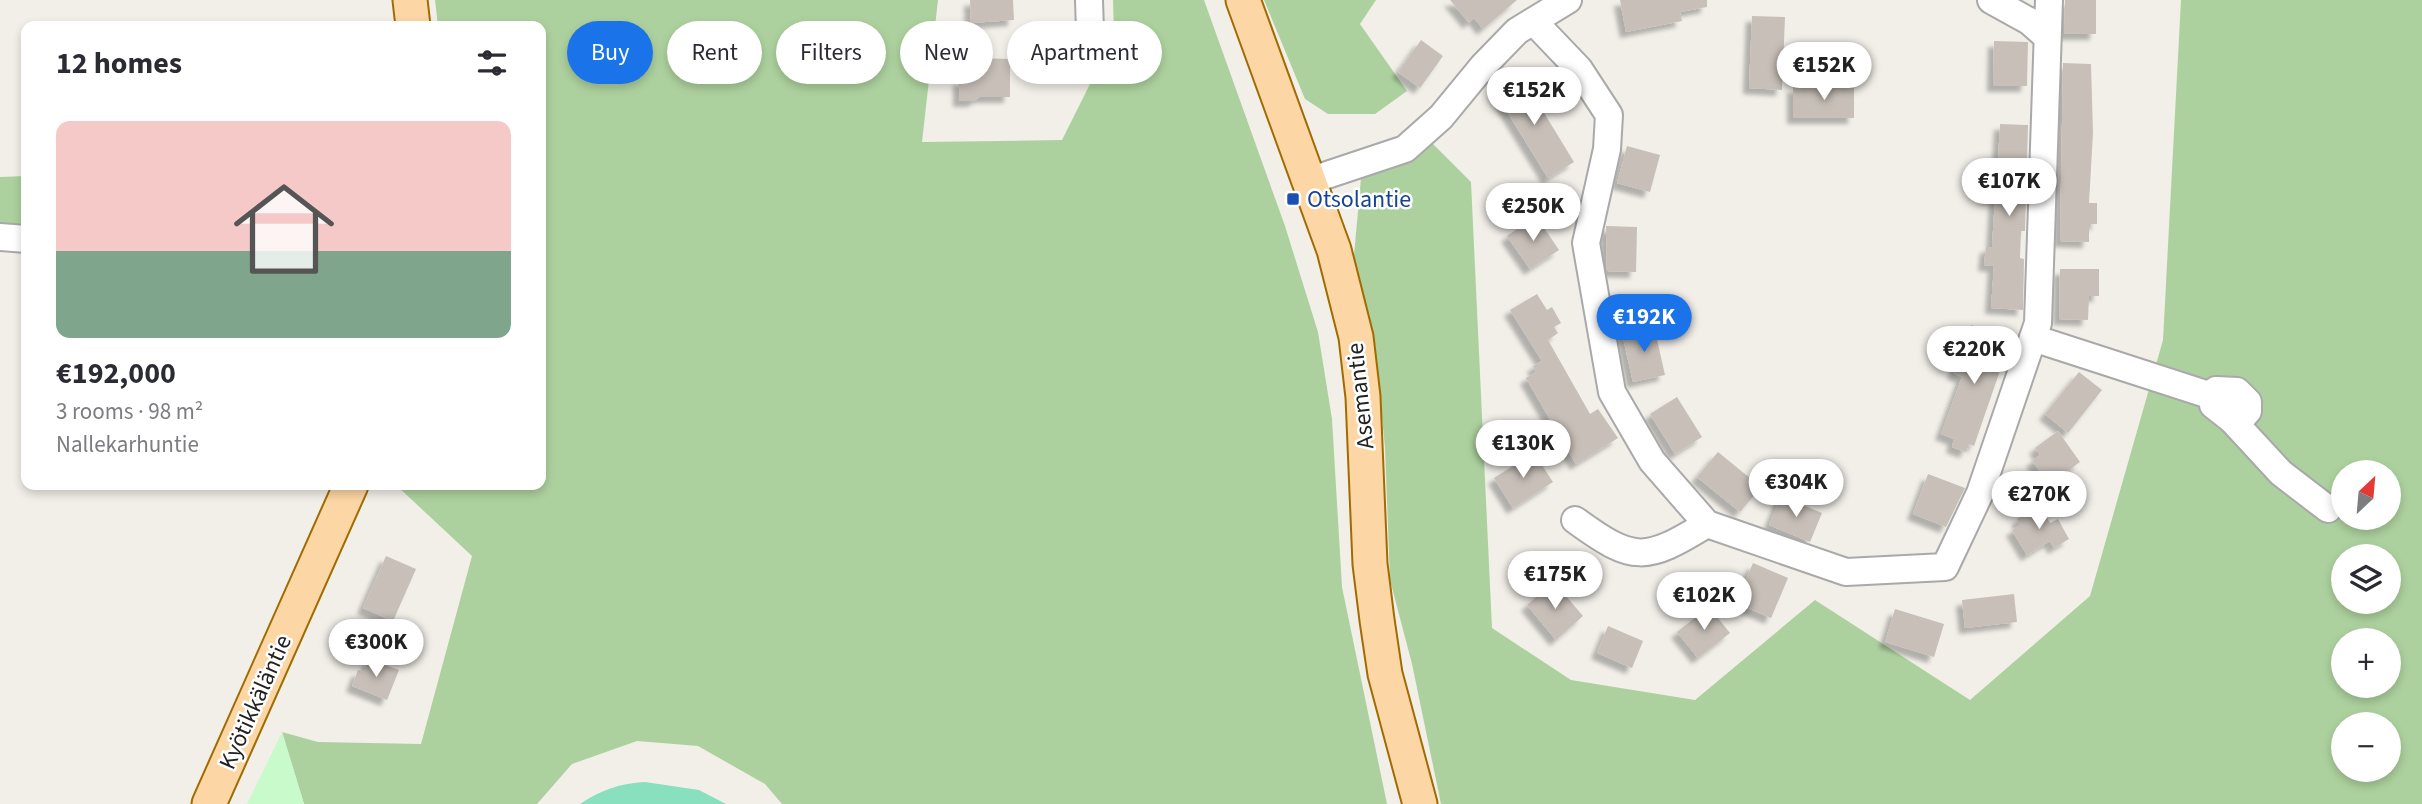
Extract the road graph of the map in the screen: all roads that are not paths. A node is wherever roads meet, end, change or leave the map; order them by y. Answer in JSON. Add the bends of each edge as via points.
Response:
{"nodes":[{"id":1,"x":410,"y":0,"type":"edge"},
{"id":2,"x":1089,"y":0,"type":"edge"},
{"id":3,"x":1243,"y":0,"type":"edge"},
{"id":4,"x":1568,"y":0,"type":"edge"},
{"id":5,"x":1992,"y":0,"type":"edge"},
{"id":6,"x":2049,"y":0,"type":"edge"},
{"id":7,"x":412,"y":21,"type":"edge"},
{"id":8,"x":1089,"y":21,"type":"edge"},
{"id":9,"x":1535,"y":23,"type":"junction"},
{"id":10,"x":2046,"y":36,"type":"junction"},
{"id":11,"x":1309,"y":181,"type":"junction"},
{"id":12,"x":0,"y":237,"type":"edge"},
{"id":13,"x":21,"y":239,"type":"edge"},
{"id":14,"x":2033,"y":338,"type":"junction"},
{"id":15,"x":349,"y":490,"type":"edge"},
{"id":16,"x":2328,"y":509,"type":"dead end"},
{"id":17,"x":1575,"y":520,"type":"dead end"},
{"id":18,"x":1707,"y":524,"type":"junction"},
{"id":19,"x":209,"y":804,"type":"edge"},
{"id":20,"x":1420,"y":804,"type":"edge"}],
"edges":[{"from":1,"to":7,"type":"main road"},
{"from":2,"to":8,"type":"street"},
{"from":3,"to":11,"type":"main road","name":"Asemantie"},
{"from":4,"to":9,"type":"street"},
{"from":5,"to":10,"type":"street"},
{"from":6,"to":10,"type":"street"},
{"from":9,"to":11,"type":"street","via":[[1517,31],[1441,117],[1405,149]]},
{"from":9,"to":18,"type":"street","via":[[1579,69],[1609,115],[1607,149],[1586,243],[1612,391],[1652,461]]},
{"from":10,"to":14,"type":"street","via":[[2038,323]]},
{"from":11,"to":20,"type":"main road","name":"Asemantie","via":[[1334,250],[1356,337],[1377,620],[1385,674]]},
{"from":12,"to":13,"type":"street"},
{"from":14,"to":16,"type":"street","via":[[2212,396],[2213,405],[2281,472]]},
{"from":14,"to":18,"type":"street","via":[[1980,493],[1945,567],[1846,572]]},
{"from":15,"to":19,"type":"main road","name":"Kyötikkäläntie"},
{"from":17,"to":18,"type":"street","via":[[1608,543],[1643,555],[1676,543]]}]}
